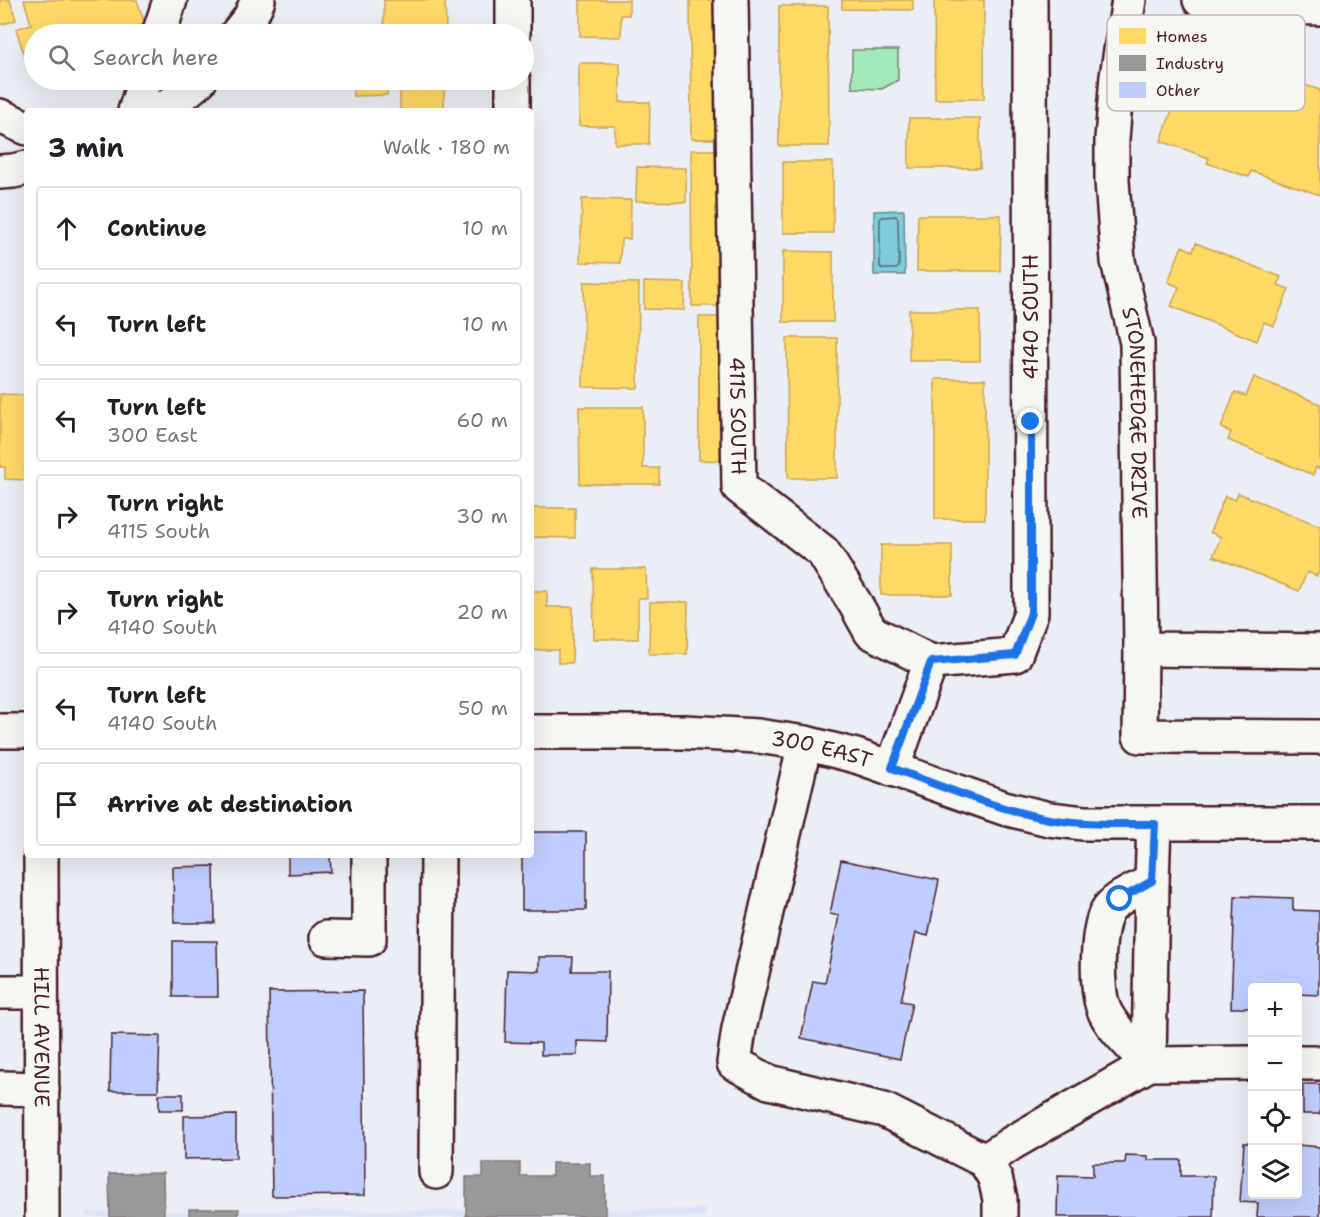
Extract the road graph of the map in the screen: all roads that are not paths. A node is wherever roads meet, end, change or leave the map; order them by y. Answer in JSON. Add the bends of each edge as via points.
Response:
{"nodes":[{"id":1,"x":170,"y":0,"type":"edge"},
{"id":2,"x":258,"y":0,"type":"edge"},
{"id":3,"x":513,"y":0,"type":"edge"},
{"id":4,"x":732,"y":0,"type":"edge"},
{"id":5,"x":1030,"y":0,"type":"edge"},
{"id":6,"x":1129,"y":0,"type":"edge"},
{"id":7,"x":1200,"y":0,"type":"edge"},
{"id":8,"x":1320,"y":8,"type":"edge"},
{"id":9,"x":1127,"y":15,"type":"edge"},
{"id":10,"x":162,"y":24,"type":"edge"},
{"id":11,"x":245,"y":24,"type":"edge"},
{"id":12,"x":513,"y":24,"type":"edge"},
{"id":13,"x":142,"y":90,"type":"edge"},
{"id":14,"x":188,"y":90,"type":"edge"},
{"id":15,"x":513,"y":90,"type":"edge"},
{"id":16,"x":136,"y":108,"type":"edge"},
{"id":17,"x":164,"y":108,"type":"edge"},
{"id":18,"x":513,"y":108,"type":"edge"},
{"id":19,"x":1114,"y":111,"type":"edge"},
{"id":20,"x":0,"y":116,"type":"edge"},
{"id":21,"x":24,"y":127,"type":"edge"},
{"id":22,"x":24,"y":169,"type":"edge"},
{"id":23,"x":0,"y":172,"type":"edge"},
{"id":24,"x":1140,"y":649,"type":"junction"},
{"id":25,"x":1320,"y":651,"type":"edge"},
{"id":26,"x":931,"y":662,"type":"junction"},
{"id":27,"x":0,"y":731,"type":"edge"},
{"id":28,"x":24,"y":731,"type":"edge"},
{"id":29,"x":534,"y":732,"type":"edge"},
{"id":30,"x":1320,"y":737,"type":"edge"},
{"id":31,"x":805,"y":743,"type":"junction"},
{"id":32,"x":892,"y":768,"type":"junction"},
{"id":33,"x":1155,"y":824,"type":"junction"},
{"id":34,"x":1320,"y":824,"type":"edge"},
{"id":35,"x":41,"y":858,"type":"edge"},
{"id":36,"x":369,"y":858,"type":"edge"},
{"id":37,"x":438,"y":858,"type":"edge"},
{"id":38,"x":1152,"y":881,"type":"junction"},
{"id":39,"x":326,"y":938,"type":"dead end"},
{"id":40,"x":0,"y":992,"type":"edge"},
{"id":41,"x":41,"y":992,"type":"junction"},
{"id":42,"x":1248,"y":1063,"type":"edge"},
{"id":43,"x":1302,"y":1063,"type":"edge"},
{"id":44,"x":1149,"y":1064,"type":"junction"},
{"id":45,"x":1320,"y":1064,"type":"edge"},
{"id":46,"x":0,"y":1088,"type":"edge"},
{"id":47,"x":42,"y":1089,"type":"junction"},
{"id":48,"x":985,"y":1161,"type":"junction"},
{"id":49,"x":436,"y":1172,"type":"dead end"},
{"id":50,"x":42,"y":1217,"type":"edge"},
{"id":51,"x":1000,"y":1217,"type":"edge"}],
"edges":[{"from":1,"to":10,"type":"street"},
{"from":2,"to":11,"type":"street"},
{"from":3,"to":12,"type":"street"},
{"from":4,"to":26,"type":"street","name":"4115 SOUTH","via":[[739,487],[823,552],[871,632]]},
{"from":5,"to":26,"type":"street","name":"4140 SOUTH","via":[[1031,613],[1015,655]]},
{"from":6,"to":9,"type":"street","name":"STONEHEDGE DRIVE"},
{"from":7,"to":8,"type":"street"},
{"from":13,"to":16,"type":"street"},
{"from":14,"to":17,"type":"street"},
{"from":15,"to":18,"type":"street"},
{"from":19,"to":24,"type":"street","name":"STONEHEDGE DRIVE","via":[[1112,181],[1118,261],[1137,343]]},
{"from":20,"to":21,"type":"street"},
{"from":22,"to":23,"type":"street"},
{"from":24,"to":25,"type":"street"},
{"from":24,"to":30,"type":"street","name":"STONEHEDGE DRIVE","via":[[1140,736]]},
{"from":26,"to":32,"type":"street"},
{"from":27,"to":28,"type":"street"},
{"from":29,"to":31,"type":"street","name":"300 EAST","via":[[758,735]]},
{"from":31,"to":32,"type":"street","name":"300 EAST"},
{"from":31,"to":48,"type":"street","via":[[734,1063],[769,1082],[884,1110]]},
{"from":32,"to":33,"type":"street","name":"300 EAST","via":[[1004,808],[1049,819]]},
{"from":33,"to":34,"type":"street","name":"300 EAST"},
{"from":33,"to":38,"type":"street"},
{"from":35,"to":41,"type":"street","name":"HILL AVENUE"},
{"from":36,"to":39,"type":"street","via":[[369,939]]},
{"from":37,"to":49,"type":"street"},
{"from":38,"to":44,"type":"street"},
{"from":38,"to":44,"type":"street","via":[[1109,908],[1099,943],[1103,1008],[1113,1025]]},
{"from":40,"to":41,"type":"street"},
{"from":41,"to":47,"type":"street","name":"HILL AVENUE"},
{"from":42,"to":44,"type":"street"},
{"from":43,"to":45,"type":"street"},
{"from":44,"to":48,"type":"street"},
{"from":46,"to":47,"type":"street"},
{"from":47,"to":50,"type":"street","name":"HILL AVENUE"},
{"from":48,"to":51,"type":"street","via":[[995,1178]]}]}
